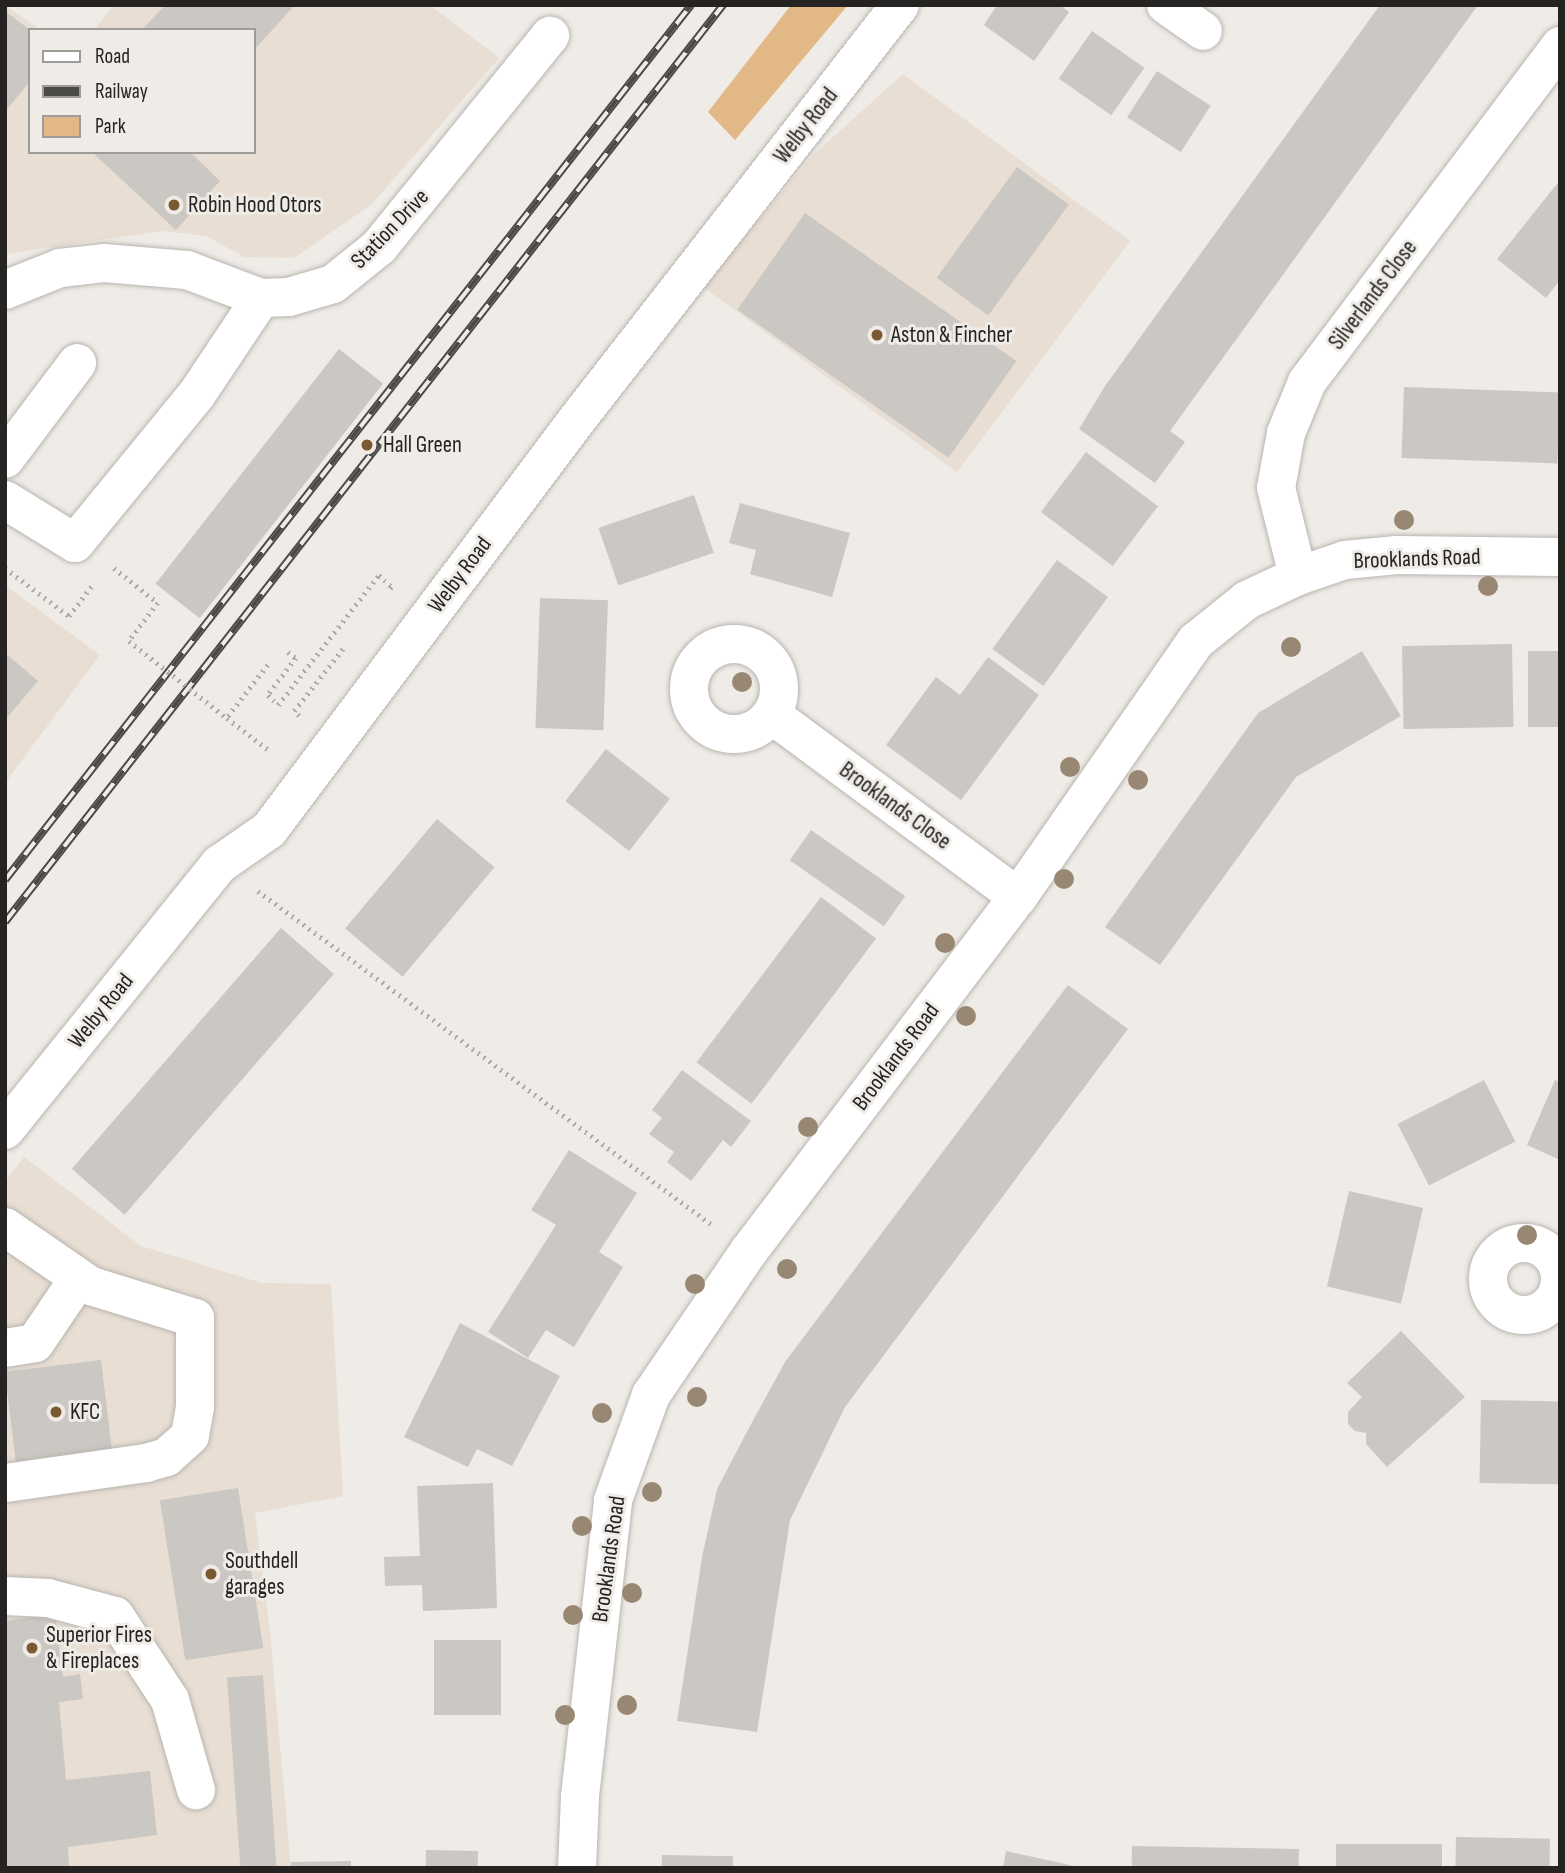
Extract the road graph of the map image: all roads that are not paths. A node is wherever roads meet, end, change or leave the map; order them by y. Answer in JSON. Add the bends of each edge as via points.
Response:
{"nodes":[{"id":1,"x":900,"y":5,"type":"edge"},
{"id":2,"x":1166,"y":5,"type":"edge"},
{"id":3,"x":1203,"y":31,"type":"dead end"},
{"id":4,"x":550,"y":36,"type":"dead end"},
{"id":5,"x":1560,"y":46,"type":"edge"},
{"id":6,"x":5,"y":290,"type":"edge"},
{"id":7,"x":261,"y":298,"type":"junction"},
{"id":8,"x":77,"y":363,"type":"dead end"},
{"id":9,"x":5,"y":459,"type":"edge"},
{"id":10,"x":5,"y":500,"type":"edge"},
{"id":11,"x":1560,"y":557,"type":"edge"},
{"id":12,"x":1298,"y":576,"type":"junction"},
{"id":13,"x":772,"y":715,"type":"dead end"},
{"id":14,"x":1018,"y":897,"type":"junction"},
{"id":15,"x":5,"y":1130,"type":"edge"},
{"id":16,"x":5,"y":1227,"type":"edge"},
{"id":17,"x":79,"y":1278,"type":"junction"},
{"id":18,"x":5,"y":1348,"type":"edge"},
{"id":19,"x":5,"y":1483,"type":"edge"},
{"id":20,"x":5,"y":1596,"type":"edge"},
{"id":21,"x":196,"y":1790,"type":"dead end"},
{"id":22,"x":577,"y":1868,"type":"edge"}],
"edges":[{"from":1,"to":15,"type":"street","name":"Welby Road","via":[[576,421],[269,830],[220,864]]},
{"from":2,"to":3,"type":"street"},
{"from":4,"to":7,"type":"street","name":"Station Drive","via":[[379,247],[333,284],[289,297]]},
{"from":5,"to":12,"type":"street","name":"Silverlands Close","via":[[1307,382],[1286,433],[1276,488]]},
{"from":6,"to":7,"type":"street","name":"Station Drive","via":[[60,268],[104,263],[187,270]]},
{"from":7,"to":10,"type":"street","via":[[197,394],[75,544]]},
{"from":8,"to":9,"type":"street"},
{"from":11,"to":12,"type":"street","name":"Brooklands Road","via":[[1397,555],[1345,560]]},
{"from":12,"to":14,"type":"street","name":"Brooklands Road","via":[[1247,600],[1196,640]]},
{"from":13,"to":14,"type":"street","name":"Brooklands Close"},
{"from":14,"to":22,"type":"street","name":"Brooklands Road","via":[[749,1251],[650,1395],[613,1500],[580,1796]]},
{"from":16,"to":17,"type":"street"},
{"from":17,"to":18,"type":"street","via":[[35,1343]]},
{"from":17,"to":19,"type":"street","via":[[91,1286],[195,1318],[195,1407],[190,1436],[167,1457],[146,1463]]},
{"from":20,"to":21,"type":"street","via":[[48,1598],[115,1616],[170,1700]]}]}
